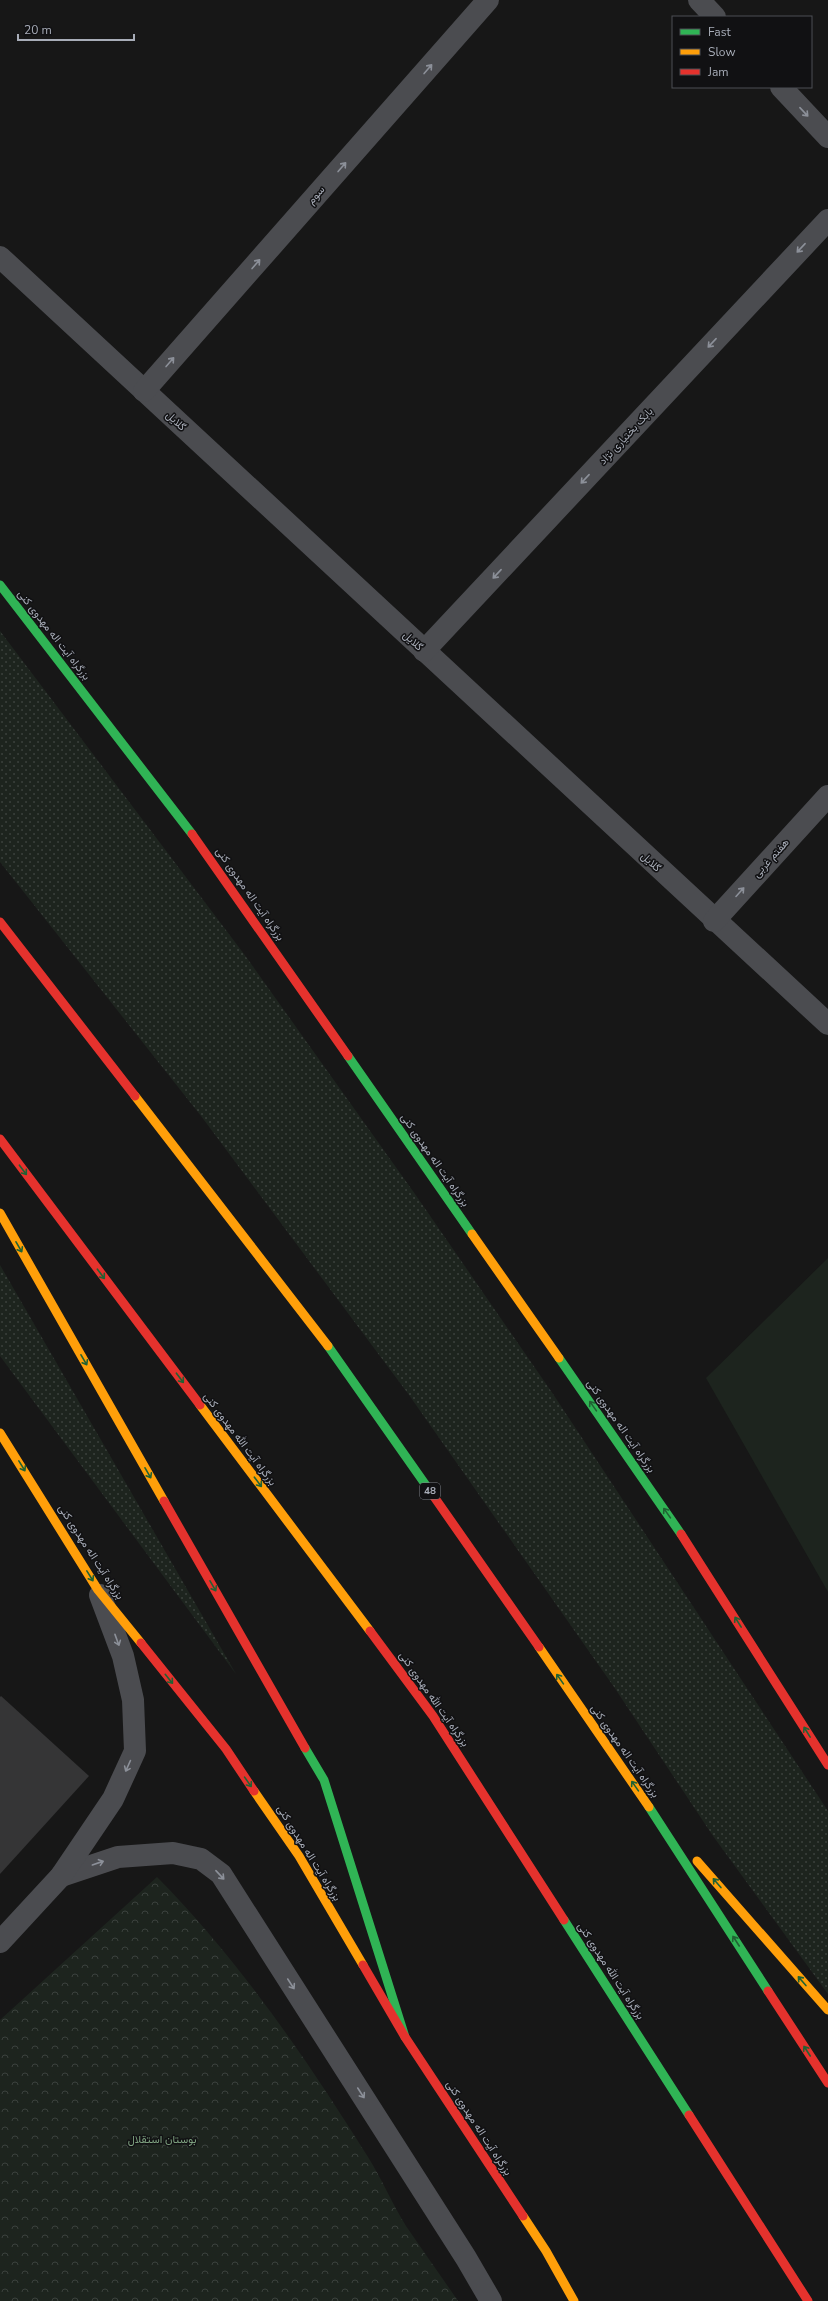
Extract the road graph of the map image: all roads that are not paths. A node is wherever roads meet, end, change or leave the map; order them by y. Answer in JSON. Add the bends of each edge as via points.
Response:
{"nodes":[{"id":1,"x":488,"y":0,"type":"edge"},
{"id":2,"x":700,"y":0,"type":"edge"},
{"id":3,"x":714,"y":16,"type":"edge"},
{"id":4,"x":782,"y":88,"type":"edge"},
{"id":5,"x":828,"y":137,"type":"edge"},
{"id":6,"x":828,"y":220,"type":"edge"},
{"id":7,"x":0,"y":257,"type":"edge"},
{"id":8,"x":144,"y":391,"type":"junction"},
{"id":9,"x":0,"y":585,"type":"edge"},
{"id":10,"x":424,"y":651,"type":"junction"},
{"id":11,"x":828,"y":796,"type":"edge"},
{"id":12,"x":714,"y":921,"type":"junction"},
{"id":13,"x":0,"y":922,"type":"edge"},
{"id":14,"x":828,"y":1024,"type":"edge"},
{"id":15,"x":0,"y":1139,"type":"edge"},
{"id":16,"x":0,"y":1213,"type":"edge"},
{"id":17,"x":0,"y":1433,"type":"edge"},
{"id":18,"x":98,"y":1590,"type":"junction"},
{"id":19,"x":828,"y":1765,"type":"edge"},
{"id":20,"x":647,"y":1803,"type":"junction"},
{"id":21,"x":61,"y":1876,"type":"junction"},
{"id":22,"x":0,"y":1942,"type":"edge"},
{"id":23,"x":828,"y":2010,"type":"edge"},
{"id":24,"x":405,"y":2037,"type":"junction"},
{"id":25,"x":828,"y":2083,"type":"edge"},
{"id":26,"x":491,"y":2301,"type":"edge"},
{"id":27,"x":574,"y":2301,"type":"edge"},
{"id":28,"x":808,"y":2301,"type":"edge"}],
"edges":[{"from":8,"to":1,"type":"street","name":"سوم","one_way":true},
{"from":2,"to":3,"type":"street"},
{"from":4,"to":5,"type":"street","one_way":true},
{"from":6,"to":10,"type":"street","name":"بابک بختیاری نژاد","one_way":true},
{"from":7,"to":8,"type":"street","name":"گلایل"},
{"from":8,"to":10,"type":"street","name":"گلایل"},
{"from":19,"to":9,"type":"main road","name":"بزرگراه آیت اله مهدوی کنی","one_way":true,"via":[[683,1536],[206,853]]},
{"from":10,"to":12,"type":"street","name":"گلایل"},
{"from":12,"to":11,"type":"street","name":"هفتم غربی","one_way":true},
{"from":12,"to":14,"type":"street","name":"گلایل"},
{"from":20,"to":13,"type":"main road","name":"بزرگراه آیت اله مهدوی کنی","number":"48","one_way":true,"via":[[338,1359]]},
{"from":15,"to":28,"type":"main road","name":"بزرگراه آیت الله مهدوی کنی","one_way":true,"via":[[433,1716]]},
{"from":16,"to":24,"type":"main road","one_way":true,"via":[[324,1780]]},
{"from":17,"to":18,"type":"main road","name":"بزرگراه آیت اله مهدوی کنی","one_way":true},
{"from":18,"to":21,"type":"street","one_way":true,"via":[[123,1656],[133,1700],[135,1751],[113,1799]]},
{"from":18,"to":24,"type":"main road","name":"بزرگراه آیت اله مهدوی کنی","one_way":true,"via":[[226,1750],[299,1856]]},
{"from":23,"to":20,"type":"main road","one_way":true},
{"from":25,"to":20,"type":"main road","name":"بزرگراه آیت اله مهدوی کنی","number":"48","one_way":true},
{"from":21,"to":22,"type":"street"},
{"from":21,"to":26,"type":"street","one_way":true,"via":[[118,1856],[173,1852],[201,1859],[221,1874],[462,2251]]},
{"from":24,"to":27,"type":"main road","name":"بزرگراه آیت اله مهدوی کنی","via":[[546,2251]]}]}
